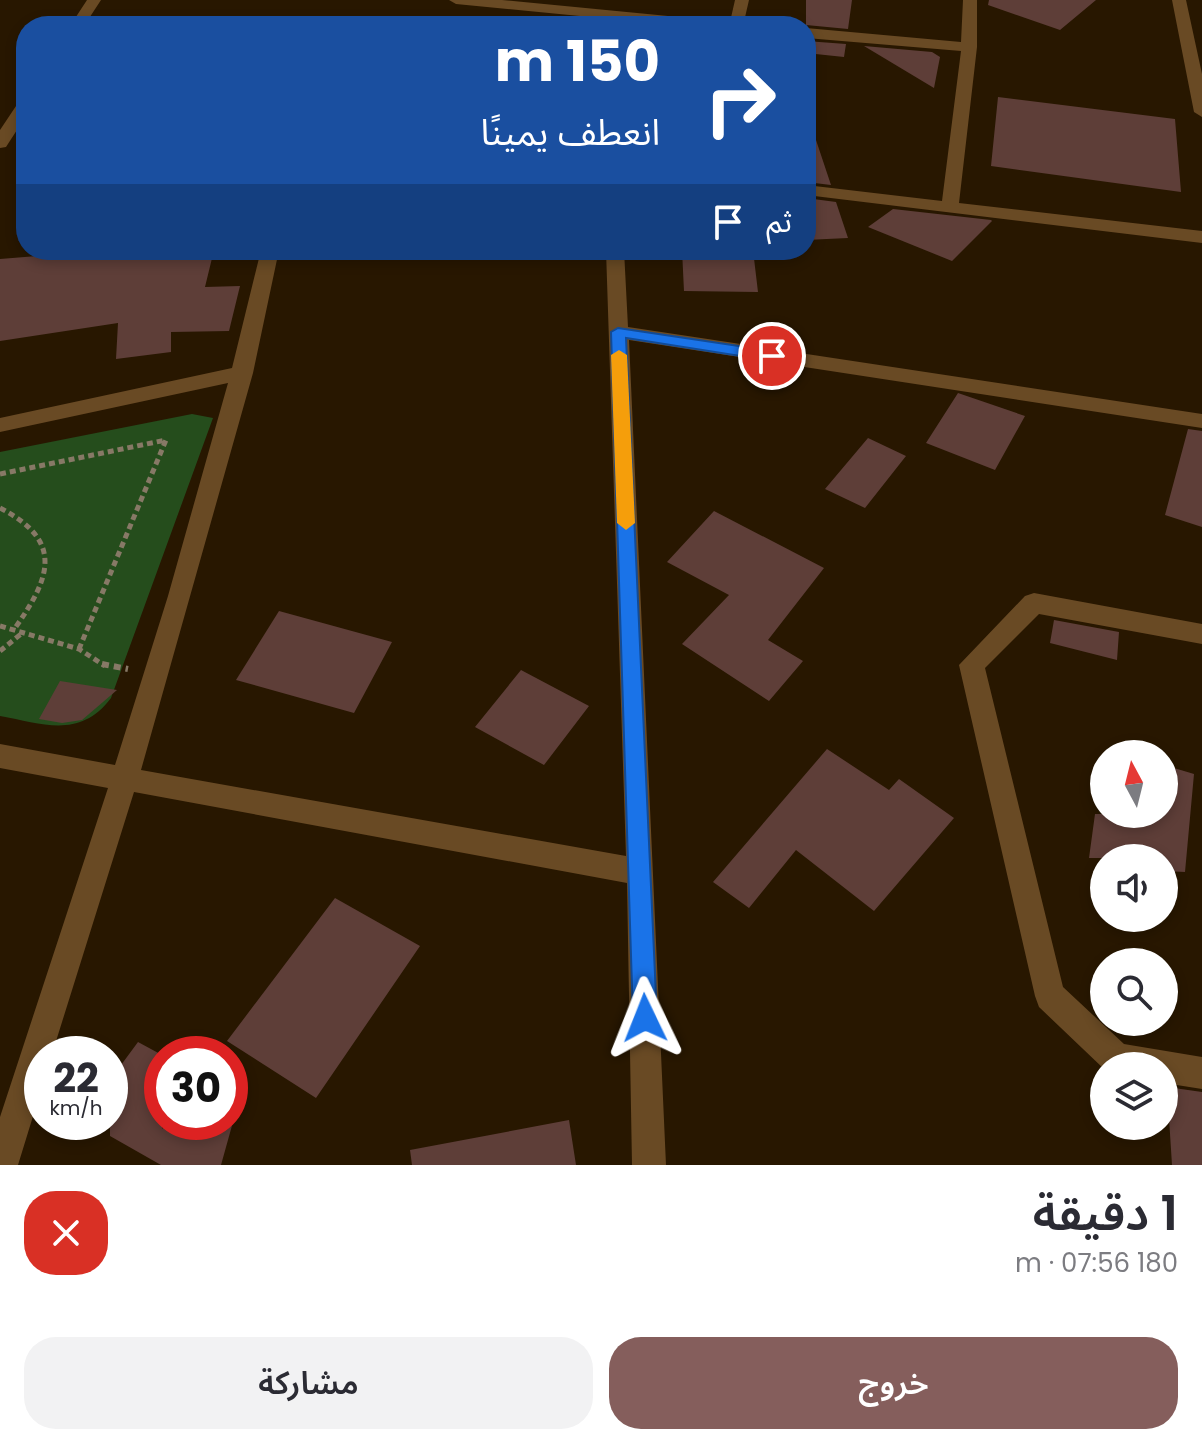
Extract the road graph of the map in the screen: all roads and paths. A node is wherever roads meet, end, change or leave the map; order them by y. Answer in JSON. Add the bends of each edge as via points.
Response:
{"nodes":[{"id":1,"x":456,"y":0,"type":"edge"},
{"id":2,"x":970,"y":0,"type":"edge"},
{"id":3,"x":1179,"y":0,"type":"edge"},
{"id":4,"x":624,"y":16,"type":"edge"},
{"id":5,"x":816,"y":34,"type":"edge"},
{"id":6,"x":969,"y":47,"type":"junction"},
{"id":7,"x":1202,"y":104,"type":"edge"},
{"id":8,"x":16,"y":118,"type":"edge"},
{"id":9,"x":0,"y":143,"type":"edge"},
{"id":10,"x":816,"y":191,"type":"edge"},
{"id":11,"x":950,"y":205,"type":"junction"},
{"id":12,"x":1202,"y":237,"type":"edge"},
{"id":13,"x":268,"y":260,"type":"edge"},
{"id":14,"x":615,"y":260,"type":"edge"},
{"id":15,"x":618,"y":332,"type":"junction"},
{"id":16,"x":243,"y":373,"type":"junction"},
{"id":17,"x":1202,"y":421,"type":"edge"},
{"id":18,"x":0,"y":425,"type":"edge"},
{"id":19,"x":0,"y":474,"type":"edge"},
{"id":20,"x":0,"y":508,"type":"edge"},
{"id":21,"x":0,"y":626,"type":"edge"},
{"id":22,"x":15,"y":628,"type":"junction"},
{"id":23,"x":21,"y":634,"type":"junction"},
{"id":24,"x":1202,"y":634,"type":"edge"},
{"id":25,"x":79,"y":649,"type":"junction"},
{"id":26,"x":0,"y":651,"type":"edge"},
{"id":27,"x":107,"y":668,"type":"dead end"},
{"id":28,"x":0,"y":756,"type":"edge"},
{"id":29,"x":124,"y":777,"type":"junction"},
{"id":30,"x":641,"y":872,"type":"junction"},
{"id":31,"x":1109,"y":1052,"type":"edge"},
{"id":32,"x":1178,"y":1069,"type":"edge"},
{"id":33,"x":1202,"y":1073,"type":"edge"},
{"id":34,"x":1,"y":1165,"type":"edge"},
{"id":35,"x":649,"y":1165,"type":"edge"}],
"edges":[{"from":1,"to":4,"type":"street"},
{"from":2,"to":6,"type":"street"},
{"from":3,"to":7,"type":"street"},
{"from":5,"to":6,"type":"street"},
{"from":6,"to":11,"type":"street"},
{"from":8,"to":9,"type":"street"},
{"from":10,"to":11,"type":"street"},
{"from":11,"to":12,"type":"street"},
{"from":13,"to":16,"type":"street"},
{"from":14,"to":15,"type":"street"},
{"from":15,"to":17,"type":"street"},
{"from":15,"to":30,"type":"street"},
{"from":16,"to":18,"type":"street"},
{"from":16,"to":29,"type":"street","via":[[160,672]]},
{"from":19,"to":25,"type":"path","via":[[166,440]]},
{"from":20,"to":22,"type":"path","via":[[27,521],[43,541],[48,567],[40,595]]},
{"from":21,"to":22,"type":"path"},
{"from":22,"to":23,"type":"path"},
{"from":23,"to":25,"type":"path"},
{"from":23,"to":26,"type":"path"},
{"from":24,"to":31,"type":"street","via":[[1034,603],[972,665],[1050,996]]},
{"from":25,"to":27,"type":"path"},
{"from":28,"to":29,"type":"street"},
{"from":29,"to":30,"type":"street"},
{"from":29,"to":34,"type":"street"},
{"from":30,"to":35,"type":"street"},
{"from":32,"to":33,"type":"street"}]}
